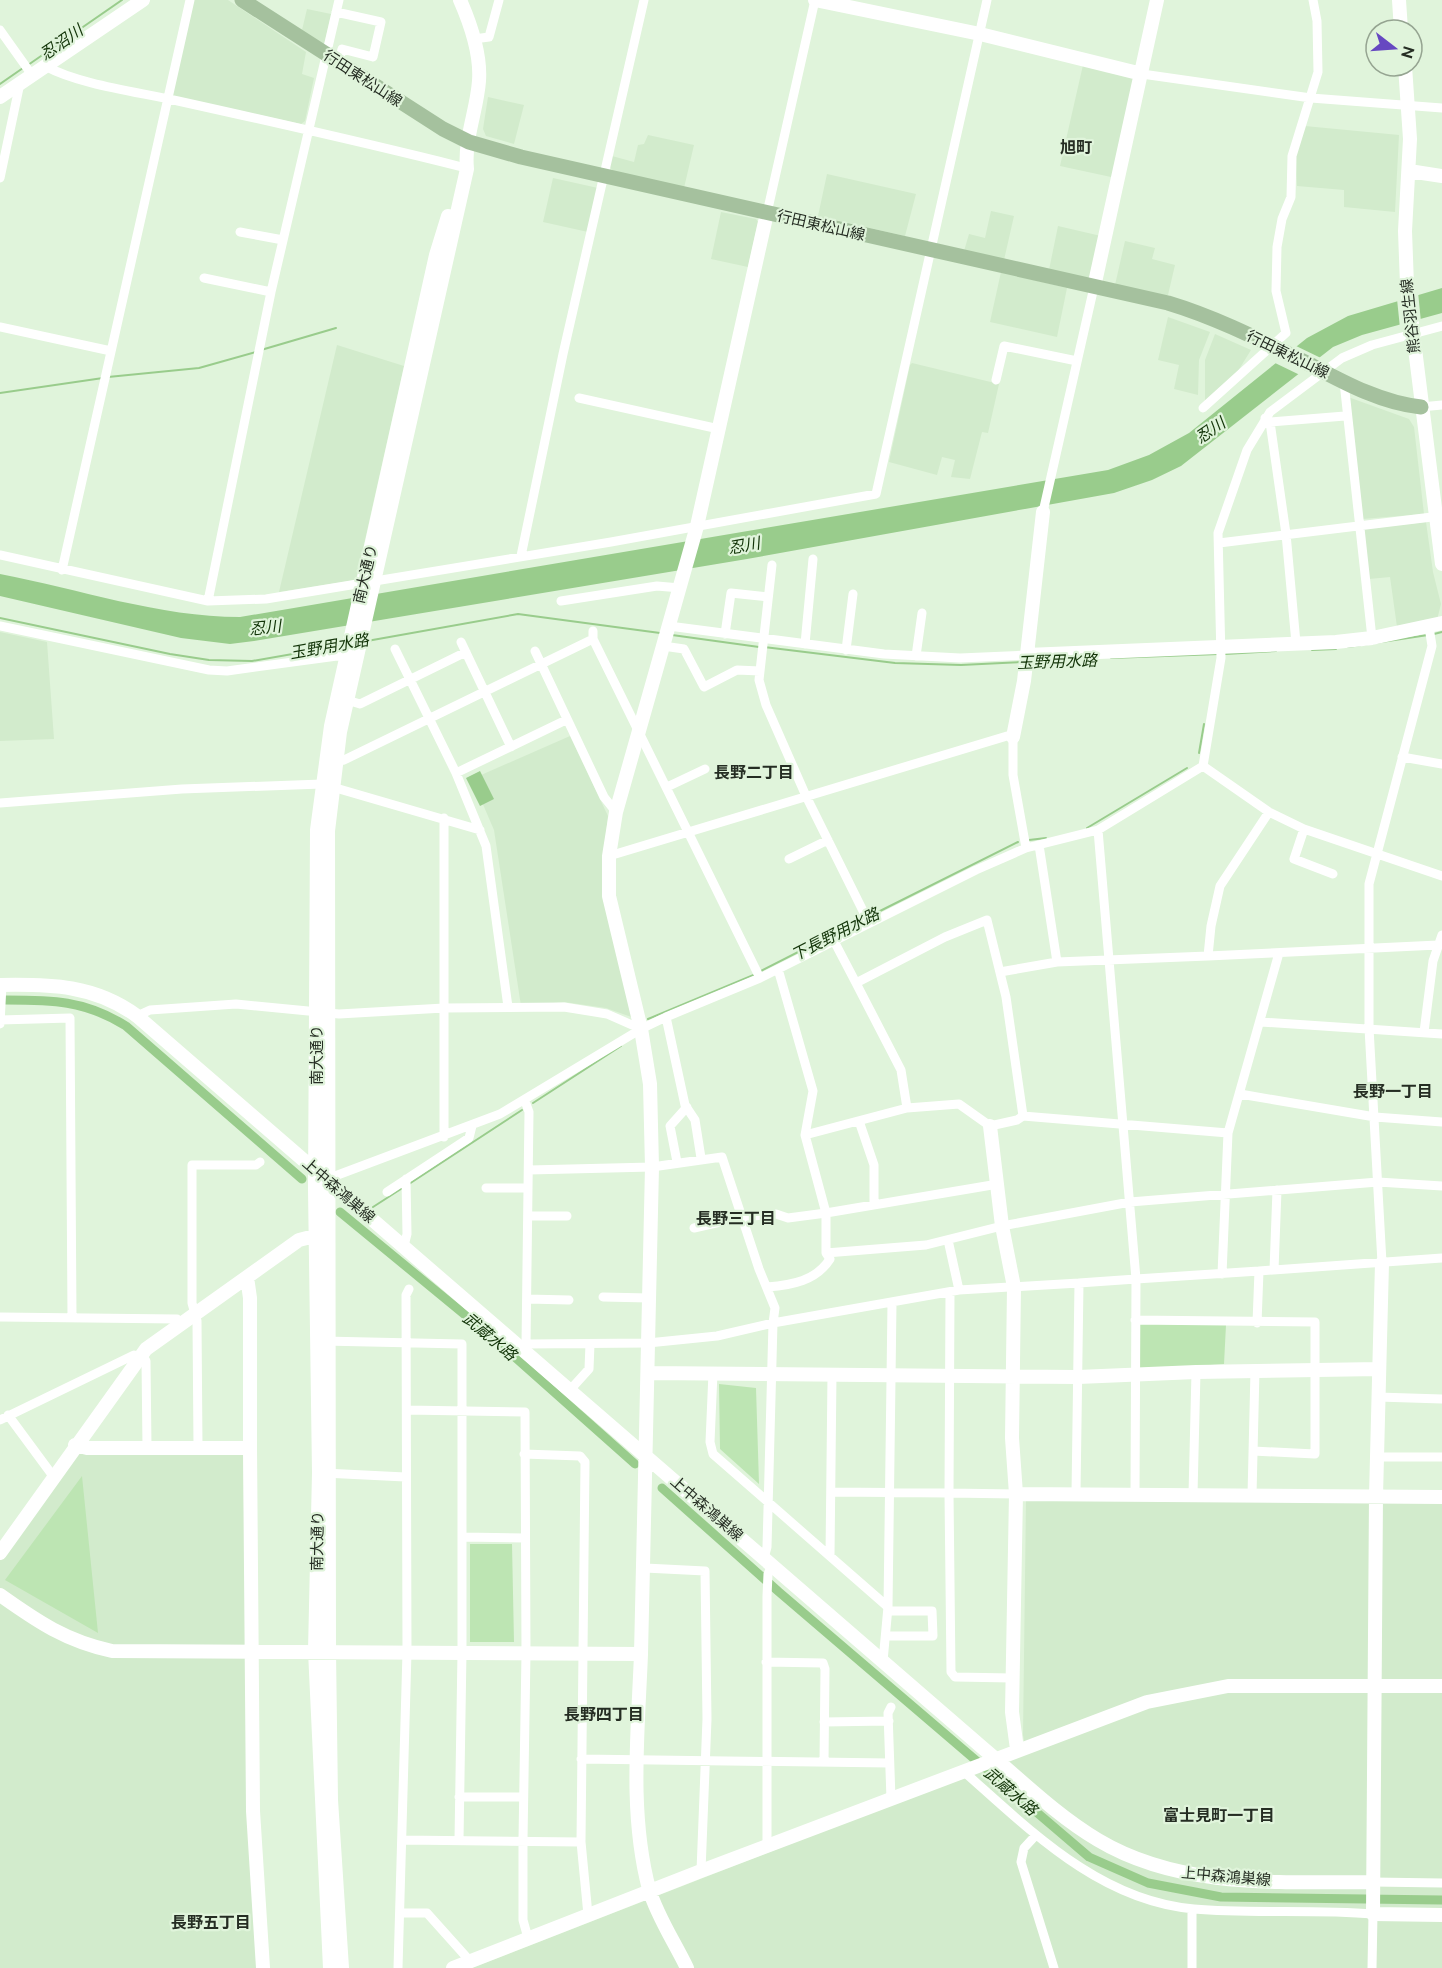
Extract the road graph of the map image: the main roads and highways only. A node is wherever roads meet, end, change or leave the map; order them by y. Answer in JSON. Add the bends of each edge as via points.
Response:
{"nodes":[{"id":1,"x":242,"y":0,"type":"edge"},
{"id":2,"x":1421,"y":407,"type":"road end"}],
"edges":[{"from":1,"to":2,"type":"main road","name":"行田東松山線","via":[[469,142],[604,177],[1187,309],[1344,382]]}]}
